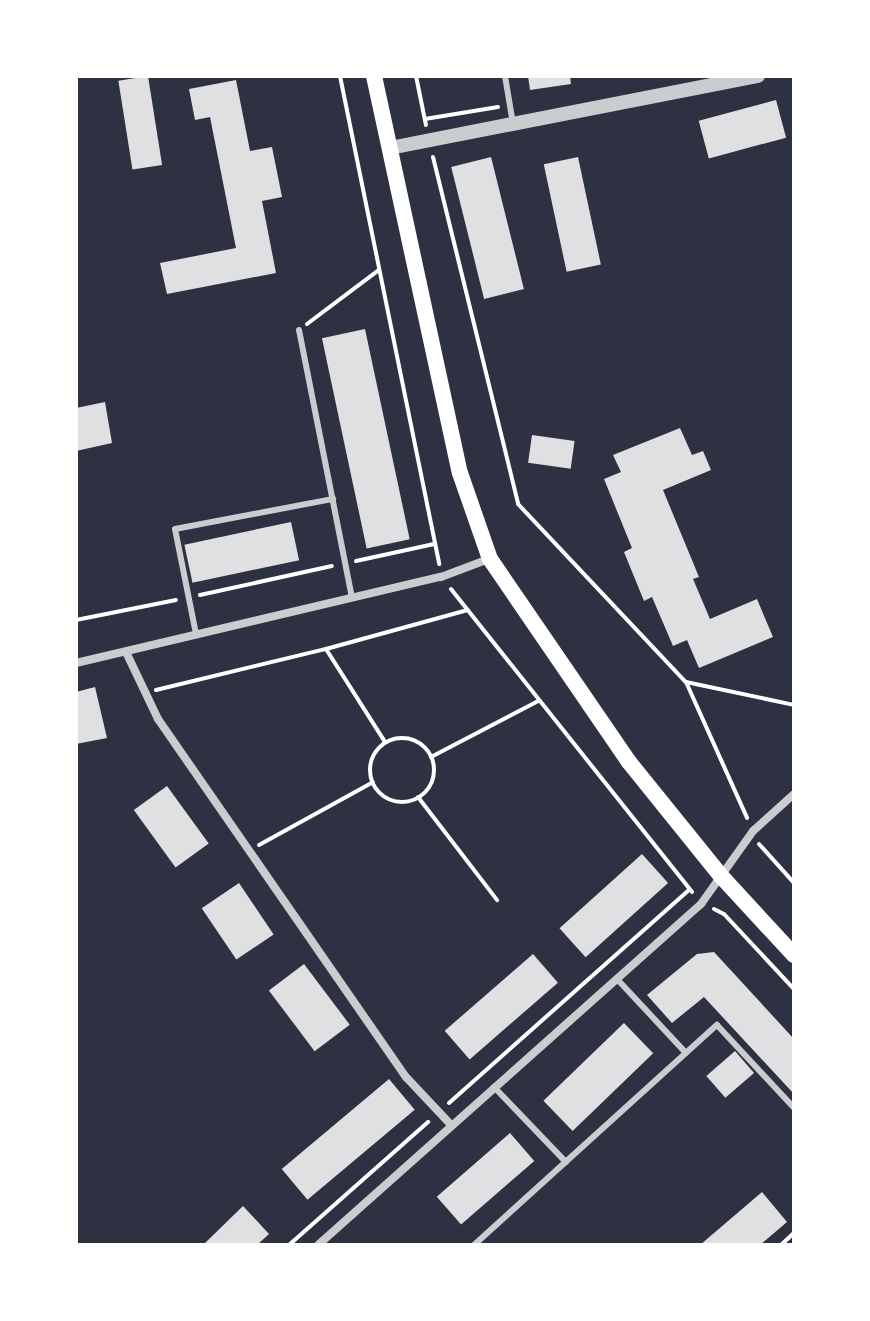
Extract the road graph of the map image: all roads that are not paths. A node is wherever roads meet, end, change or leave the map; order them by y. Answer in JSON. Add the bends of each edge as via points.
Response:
{"nodes":[{"id":1,"x":374,"y":76,"type":"edge"},
{"id":2,"x":505,"y":76,"type":"edge"},
{"id":3,"x":758,"y":76,"type":"edge"},
{"id":4,"x":513,"y":124,"type":"junction"},
{"id":5,"x":390,"y":148,"type":"junction"},
{"id":6,"x":299,"y":330,"type":"road end"},
{"id":7,"x":333,"y":499,"type":"junction"},
{"id":8,"x":490,"y":559,"type":"junction"},
{"id":9,"x":352,"y":598,"type":"junction"},
{"id":10,"x":196,"y":634,"type":"junction"},
{"id":11,"x":126,"y":652,"type":"junction"},
{"id":12,"x":76,"y":663,"type":"edge"},
{"id":13,"x":794,"y":794,"type":"edge"},
{"id":14,"x":721,"y":876,"type":"junction"},
{"id":15,"x":794,"y":955,"type":"edge"},
{"id":16,"x":617,"y":979,"type":"junction"},
{"id":17,"x":686,"y":1053,"type":"junction"},
{"id":18,"x":494,"y":1087,"type":"junction"},
{"id":19,"x":794,"y":1108,"type":"edge"},
{"id":20,"x":451,"y":1125,"type":"junction"},
{"id":21,"x":566,"y":1162,"type":"junction"},
{"id":22,"x":318,"y":1245,"type":"edge"},
{"id":23,"x":474,"y":1245,"type":"edge"}],
"edges":[{"from":1,"to":5,"type":"main road"},
{"from":2,"to":4,"type":"lane"},
{"from":3,"to":4,"type":"street"},
{"from":4,"to":5,"type":"street"},
{"from":5,"to":8,"type":"main road","via":[[460,473]]},
{"from":6,"to":7,"type":"lane"},
{"from":7,"to":9,"type":"lane"},
{"from":7,"to":10,"type":"lane","via":[[175,529]]},
{"from":8,"to":9,"type":"street"},
{"from":8,"to":14,"type":"main road","via":[[629,762]]},
{"from":9,"to":10,"type":"street"},
{"from":10,"to":11,"type":"street"},
{"from":11,"to":12,"type":"street"},
{"from":11,"to":20,"type":"street","via":[[158,719],[406,1077]]},
{"from":13,"to":14,"type":"street","via":[[753,831]]},
{"from":14,"to":15,"type":"main road"},
{"from":14,"to":16,"type":"street","via":[[701,904]]},
{"from":16,"to":17,"type":"lane"},
{"from":16,"to":18,"type":"street"},
{"from":17,"to":19,"type":"lane","via":[[717,1025]]},
{"from":17,"to":21,"type":"lane"},
{"from":18,"to":20,"type":"street"},
{"from":18,"to":21,"type":"lane"},
{"from":20,"to":22,"type":"street"},
{"from":21,"to":23,"type":"lane"}]}
